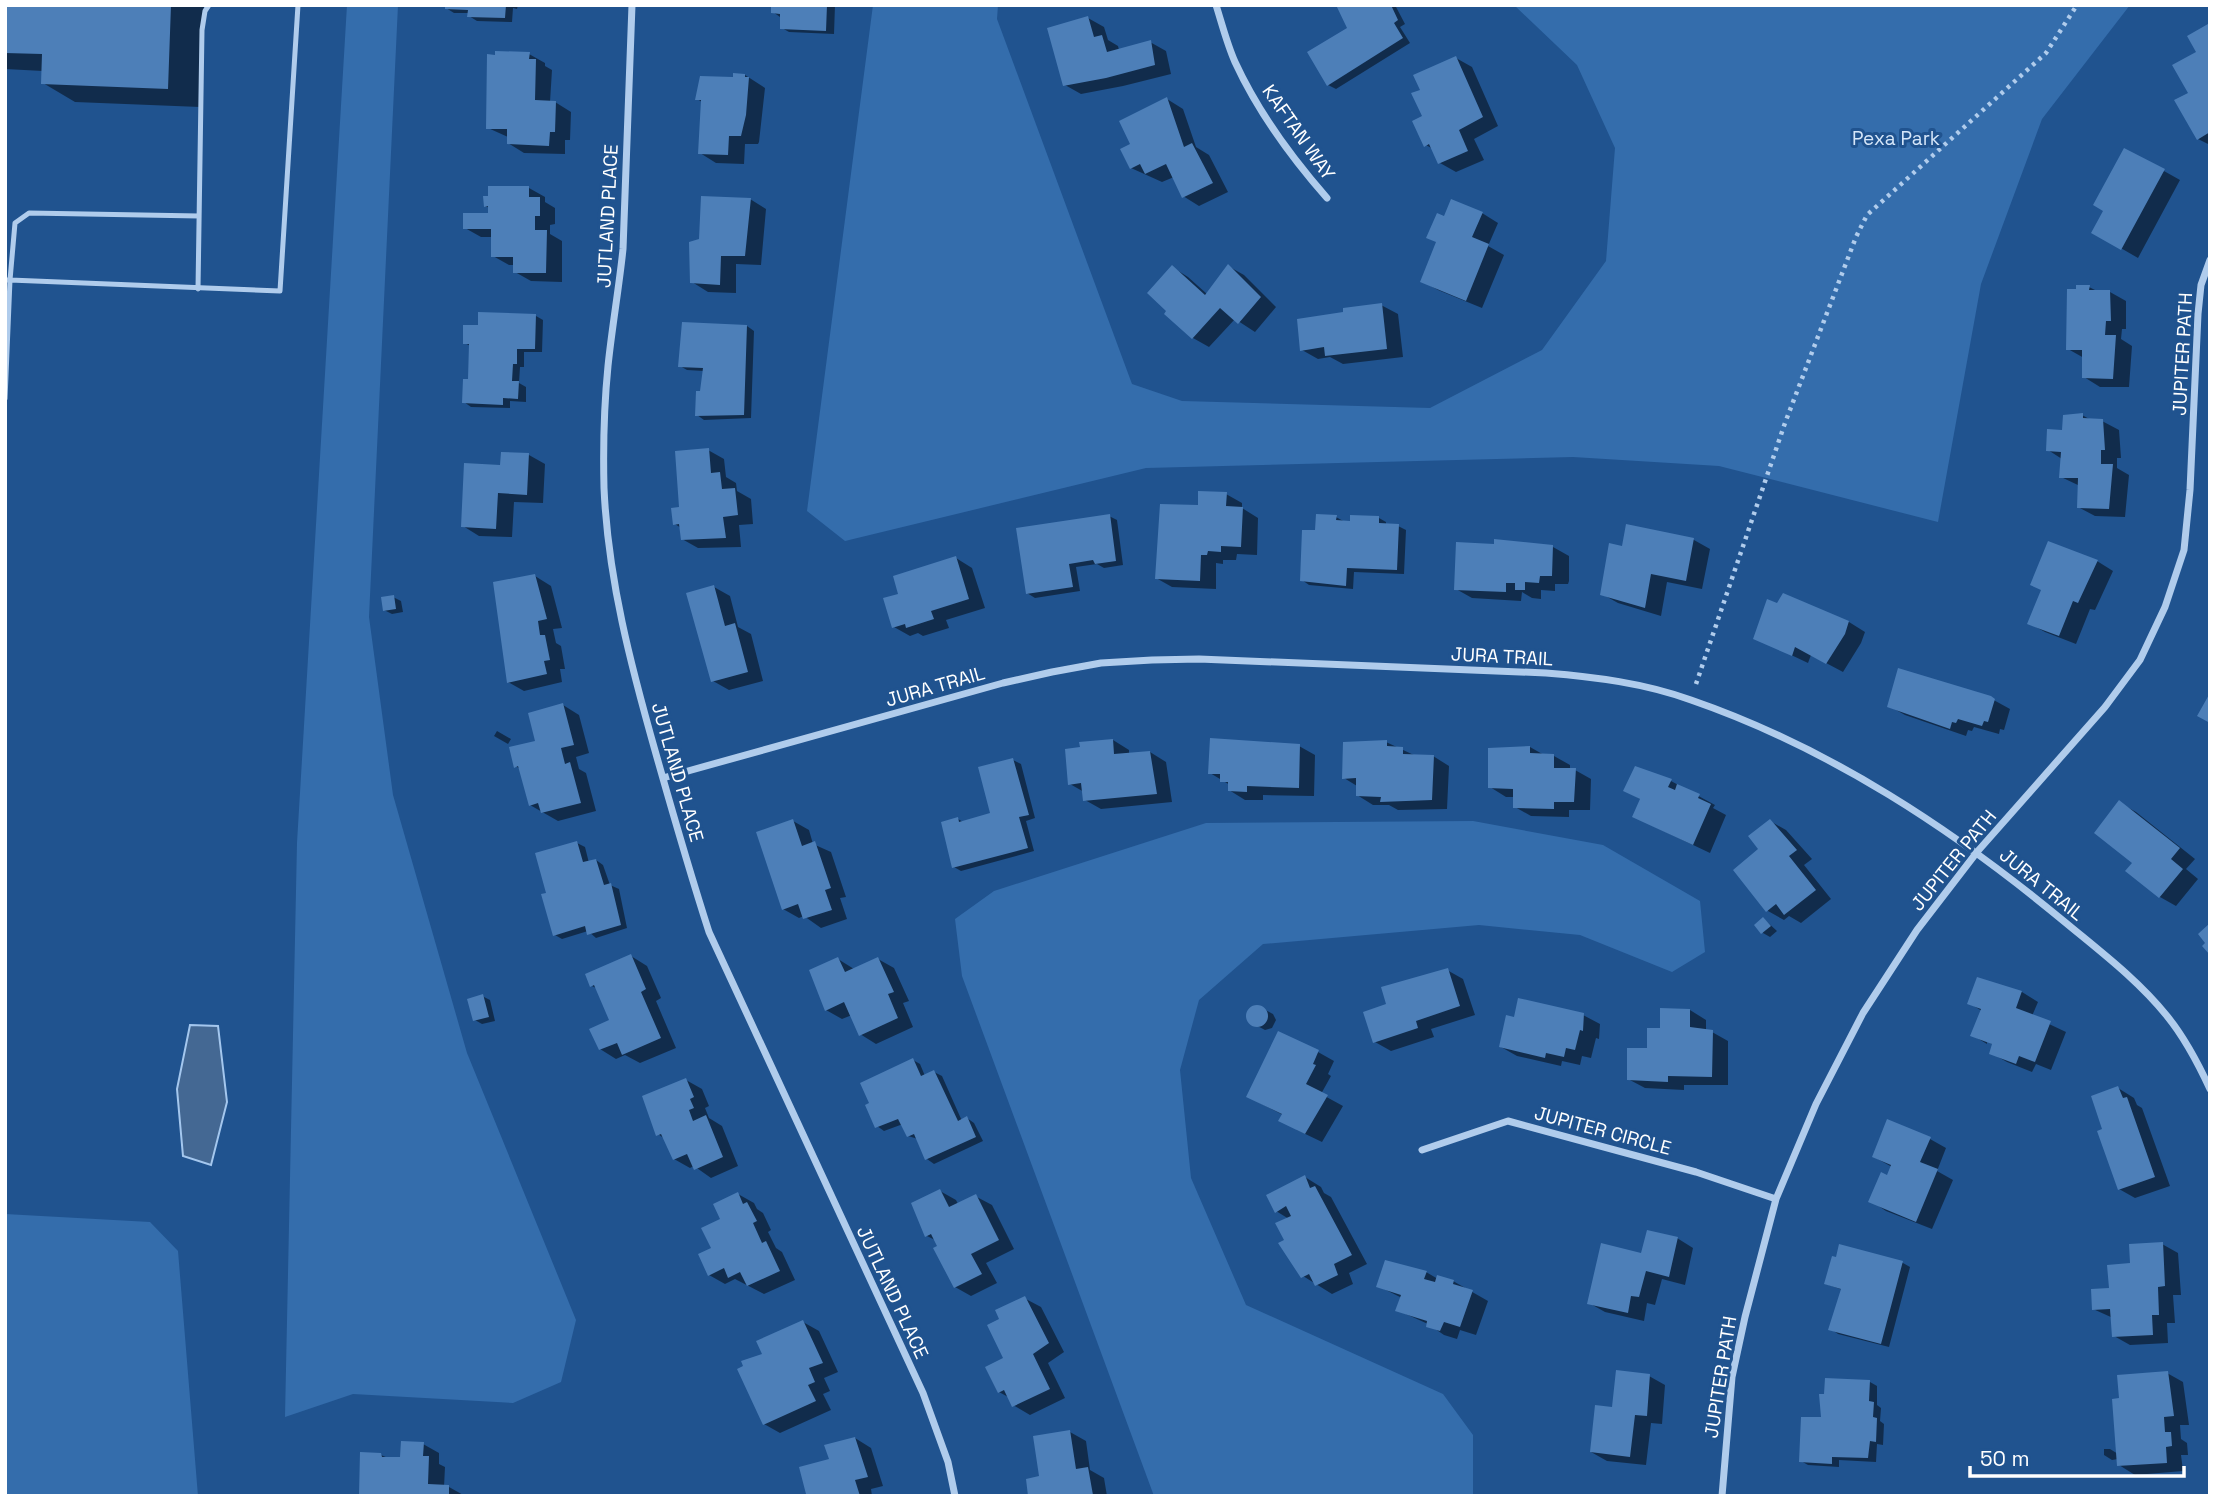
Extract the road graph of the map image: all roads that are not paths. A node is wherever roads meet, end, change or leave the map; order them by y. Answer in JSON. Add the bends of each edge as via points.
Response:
{"nodes":[{"id":1,"x":209,"y":5,"type":"edge"},
{"id":2,"x":298,"y":5,"type":"edge"},
{"id":3,"x":632,"y":5,"type":"edge"},
{"id":4,"x":1216,"y":5,"type":"edge"},
{"id":5,"x":1327,"y":198,"type":"dead end"},
{"id":6,"x":199,"y":216,"type":"junction"},
{"id":7,"x":2210,"y":260,"type":"edge"},
{"id":8,"x":8,"y":280,"type":"edge"},
{"id":9,"x":198,"y":289,"type":"junction"},
{"id":10,"x":5,"y":399,"type":"edge"},
{"id":11,"x":663,"y":778,"type":"junction"},
{"id":12,"x":1977,"y":852,"type":"junction"},
{"id":13,"x":2210,"y":1089,"type":"edge"},
{"id":14,"x":1422,"y":1150,"type":"dead end"},
{"id":15,"x":1776,"y":1199,"type":"junction"},
{"id":16,"x":955,"y":1496,"type":"edge"},
{"id":17,"x":1722,"y":1496,"type":"edge"}],
"edges":[{"from":1,"to":6,"type":"lane","via":[[202,30]]},
{"from":2,"to":9,"type":"lane","via":[[279,291]]},
{"from":3,"to":11,"type":"street","name":"JUTLAND PLACE","via":[[622,249],[605,396],[604,488],[618,604]]},
{"from":4,"to":5,"type":"street","name":"KAFTAN WAY","via":[[1235,62],[1261,111]]},
{"from":6,"to":8,"type":"lane","via":[[29,213],[15,223]]},
{"from":6,"to":9,"type":"lane"},
{"from":7,"to":12,"type":"street","name":"JUPITER PATH","via":[[2198,314],[2184,550],[2165,607],[2140,660],[2105,707]]},
{"from":8,"to":9,"type":"lane"},
{"from":8,"to":10,"type":"lane"},
{"from":11,"to":12,"type":"street","name":"JURA TRAIL","via":[[1003,683],[1101,663],[1199,659],[1546,673],[1656,689],[1766,730],[1908,805]]},
{"from":11,"to":16,"type":"street","name":"JUTLAND PLACE","via":[[709,932],[923,1393]]},
{"from":12,"to":13,"type":"street","name":"JURA TRAIL","via":[[2143,989],[2186,1043]]},
{"from":12,"to":15,"type":"street","name":"JUPITER PATH","via":[[1917,930],[1863,1013],[1815,1104]]},
{"from":14,"to":15,"type":"street","name":"JUPITER CIRCLE","via":[[1508,1121],[1696,1171]]},
{"from":15,"to":17,"type":"street","name":"JUPITER PATH","via":[[1732,1377]]}]}
